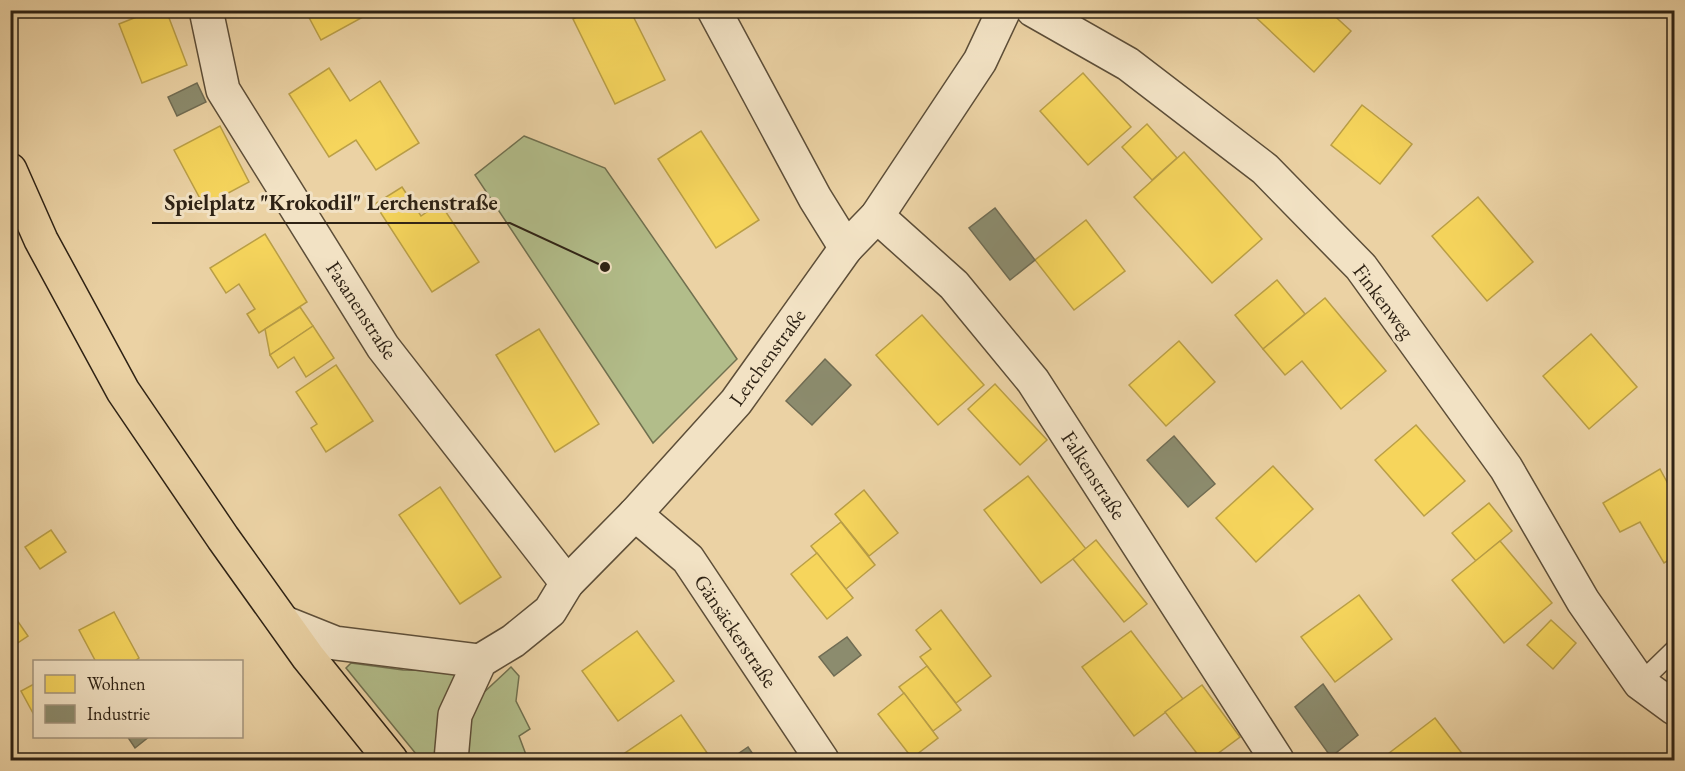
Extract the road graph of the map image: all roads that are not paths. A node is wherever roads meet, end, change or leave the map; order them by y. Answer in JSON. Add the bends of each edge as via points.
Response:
{"nodes":[{"id":1,"x":206,"y":10,"type":"edge"},
{"id":2,"x":714,"y":10,"type":"edge"},
{"id":3,"x":1004,"y":10,"type":"edge"},
{"id":4,"x":1033,"y":10,"type":"edge"},
{"id":5,"x":14,"y":189,"type":"edge"},
{"id":6,"x":877,"y":216,"type":"junction"},
{"id":7,"x":846,"y":248,"type":"junction"},
{"id":8,"x":635,"y":514,"type":"junction"},
{"id":9,"x":567,"y":583,"type":"junction"},
{"id":10,"x":285,"y":623,"type":"junction"},
{"id":11,"x":1674,"y":650,"type":"edge"},
{"id":12,"x":480,"y":661,"type":"junction"},
{"id":13,"x":1640,"y":682,"type":"junction"},
{"id":14,"x":1674,"y":708,"type":"edge"},
{"id":15,"x":391,"y":760,"type":"edge"},
{"id":16,"x":451,"y":760,"type":"edge"},
{"id":17,"x":822,"y":760,"type":"edge"},
{"id":18,"x":1277,"y":760,"type":"edge"}],
"edges":[{"from":1,"to":9,"type":"street","name":"Fasanenstraße","via":[[223,90],[377,337]]},
{"from":2,"to":7,"type":"street","via":[[814,198]]},
{"from":3,"to":6,"type":"street","name":"Lerchenstraße","via":[[980,61]]},
{"from":4,"to":13,"type":"street","name":"Finkenweg","via":[[1128,64],[1256,162],[1361,267],[1506,468],[1583,601]]},
{"from":5,"to":10,"type":"main road","via":[[123,391]]},
{"from":6,"to":7,"type":"street","name":"Lerchenstraße"},
{"from":6,"to":18,"type":"street","name":"Falkenstraße","via":[[954,285],[1034,381]]},
{"from":7,"to":8,"type":"street","name":"Lerchenstraße","via":[[736,402]]},
{"from":8,"to":9,"type":"street","name":"Lerchenstraße"},
{"from":8,"to":17,"type":"street","name":"Gänsäckerstraße","via":[[688,559]]},
{"from":9,"to":12,"type":"street","name":"Lerchenstraße","via":[[550,611]]},
{"from":10,"to":12,"type":"street","via":[[335,644]]},
{"from":10,"to":15,"type":"main road"},
{"from":11,"to":13,"type":"lane"},
{"from":12,"to":16,"type":"street","via":[[455,715]]},
{"from":13,"to":14,"type":"street","name":"Finkenweg"}]}
